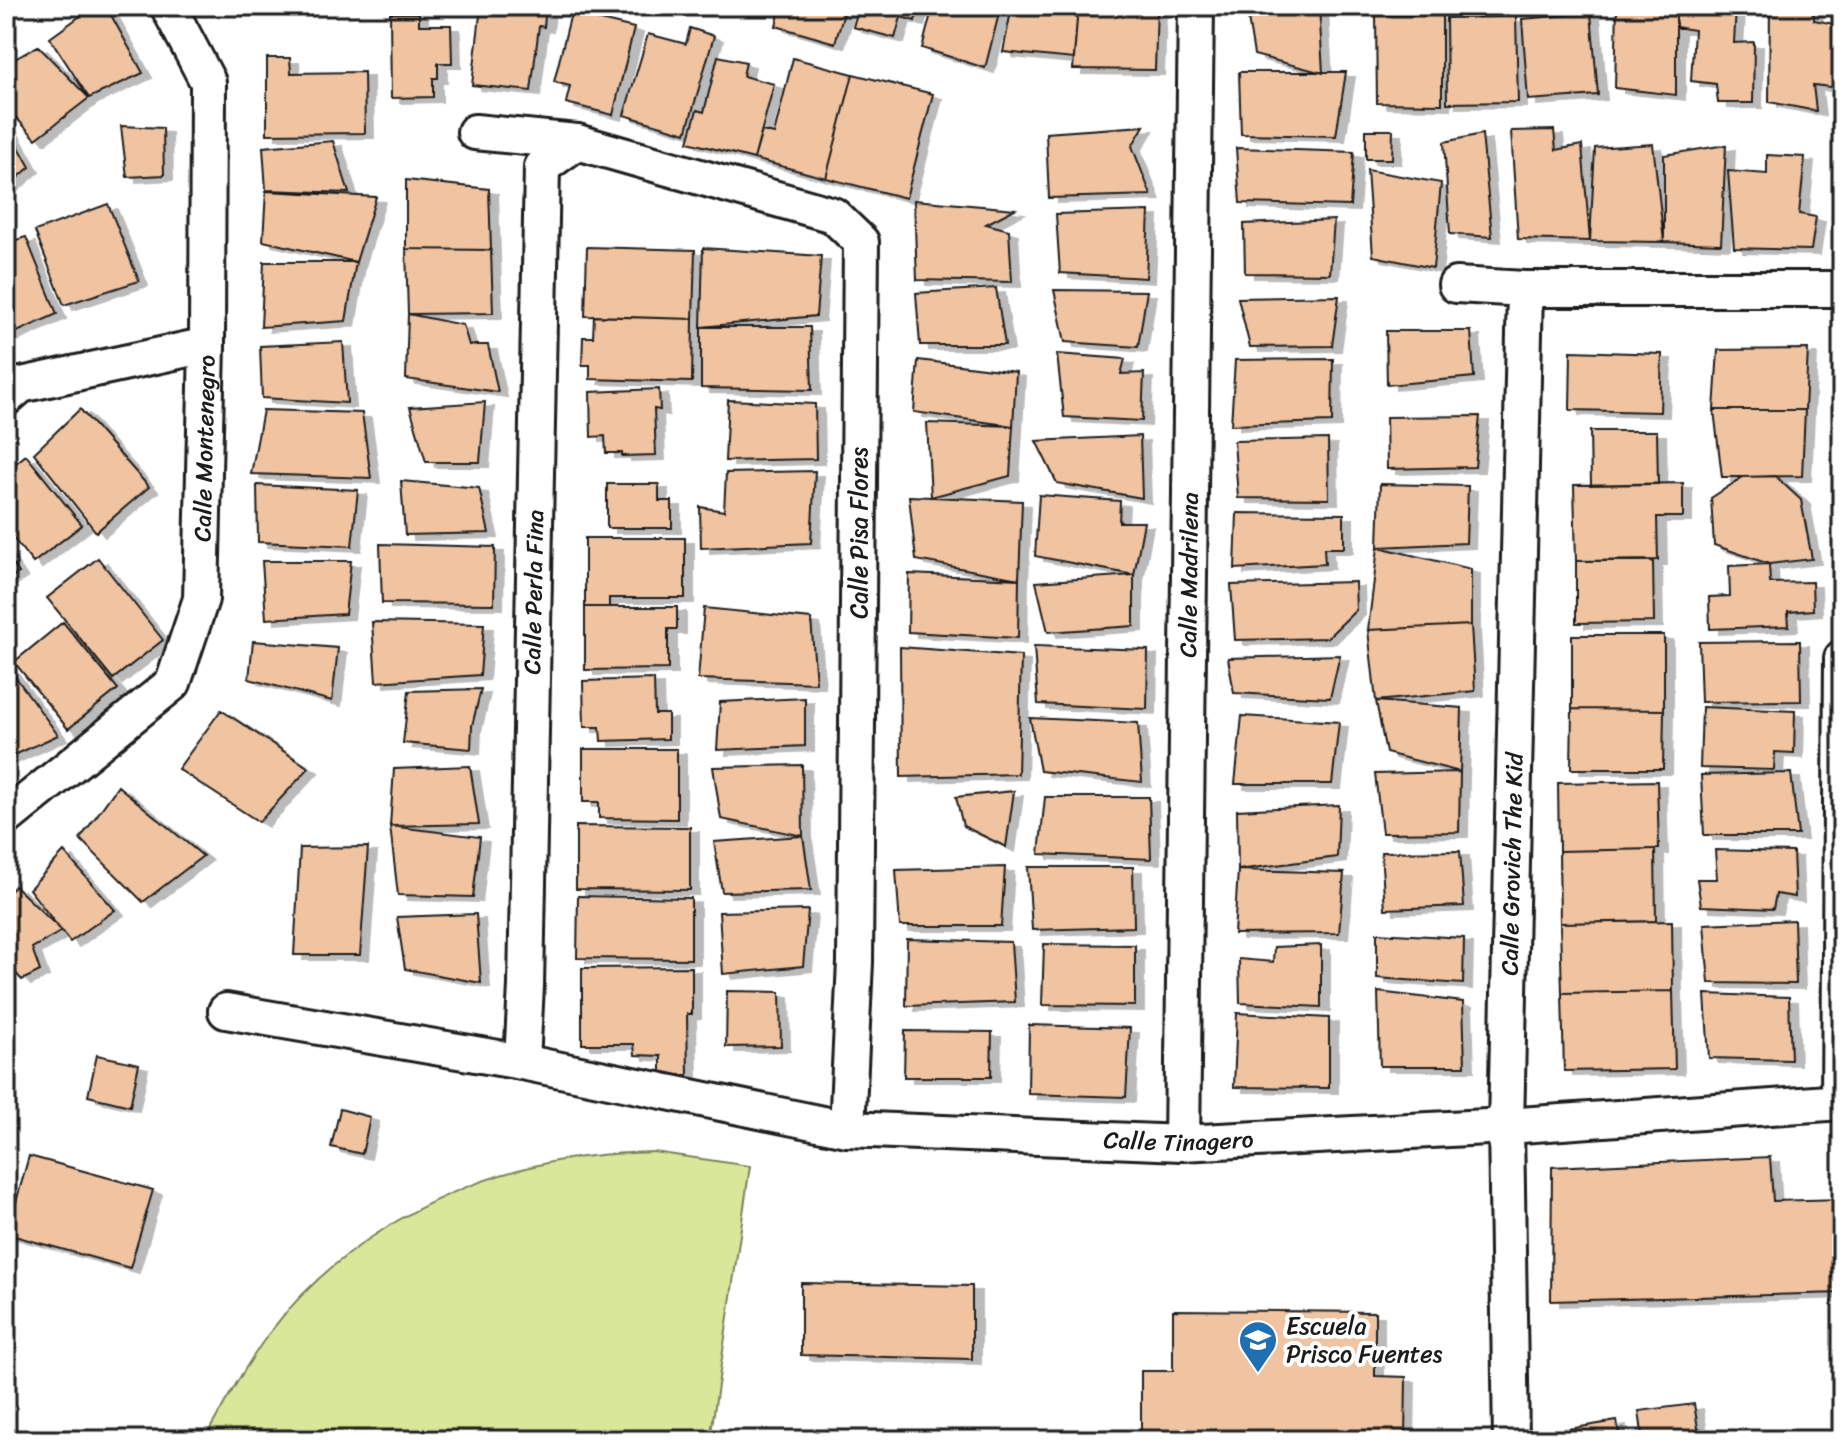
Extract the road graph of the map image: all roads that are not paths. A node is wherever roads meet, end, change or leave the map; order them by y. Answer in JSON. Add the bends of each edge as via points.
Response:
{"nodes":[{"id":1,"x":168,"y":6,"type":"edge"},
{"id":2,"x":1196,"y":6,"type":"edge"},
{"id":3,"x":475,"y":132,"type":"dead end"},
{"id":4,"x":577,"y":142,"type":"junction"},
{"id":5,"x":1456,"y":285,"type":"dead end"},
{"id":6,"x":1525,"y":289,"type":"junction"},
{"id":7,"x":1842,"y":289,"type":"edge"},
{"id":8,"x":207,"y":345,"type":"junction"},
{"id":9,"x":6,"y":398,"type":"edge"},
{"id":10,"x":1842,"y":658,"type":"edge"},
{"id":11,"x":6,"y":818,"type":"edge"},
{"id":12,"x":226,"y":1011,"type":"dead end"},
{"id":13,"x":522,"y":1062,"type":"junction"},
{"id":14,"x":1840,"y":1102,"type":"edge"},
{"id":15,"x":1506,"y":1126,"type":"junction"},
{"id":16,"x":847,"y":1129,"type":"junction"},
{"id":17,"x":1182,"y":1143,"type":"junction"},
{"id":18,"x":1511,"y":1440,"type":"edge"}],
"edges":[{"from":1,"to":8,"type":"street","name":"Calle Montenegro","via":[[208,82]]},
{"from":2,"to":17,"type":"street","name":"Calle Madrilena"},
{"from":3,"to":4,"type":"street","name":"Calle Pisa Flores"},
{"from":4,"to":13,"type":"street","name":"Calle Perla Fina","via":[[542,167]]},
{"from":4,"to":16,"type":"street","name":"Calle Pisa Flores","via":[[833,215],[861,242],[855,962]]},
{"from":5,"to":6,"type":"street"},
{"from":6,"to":7,"type":"street"},
{"from":6,"to":15,"type":"street","name":"Calle Grovich The Kid"},
{"from":8,"to":9,"type":"street","via":[[21,385]]},
{"from":8,"to":11,"type":"street","name":"Calle Montenegro","via":[[201,599],[173,683]]},
{"from":10,"to":14,"type":"street"},
{"from":12,"to":13,"type":"street","name":"Calle Tinagero"},
{"from":13,"to":16,"type":"street","name":"Calle Tinagero"},
{"from":14,"to":15,"type":"street","name":"Calle Tinagero"},
{"from":15,"to":17,"type":"street","name":"Calle Tinagero"},
{"from":15,"to":18,"type":"street","name":"Calle Grovich The Kid"},
{"from":16,"to":17,"type":"street","name":"Calle Tinagero"}]}
